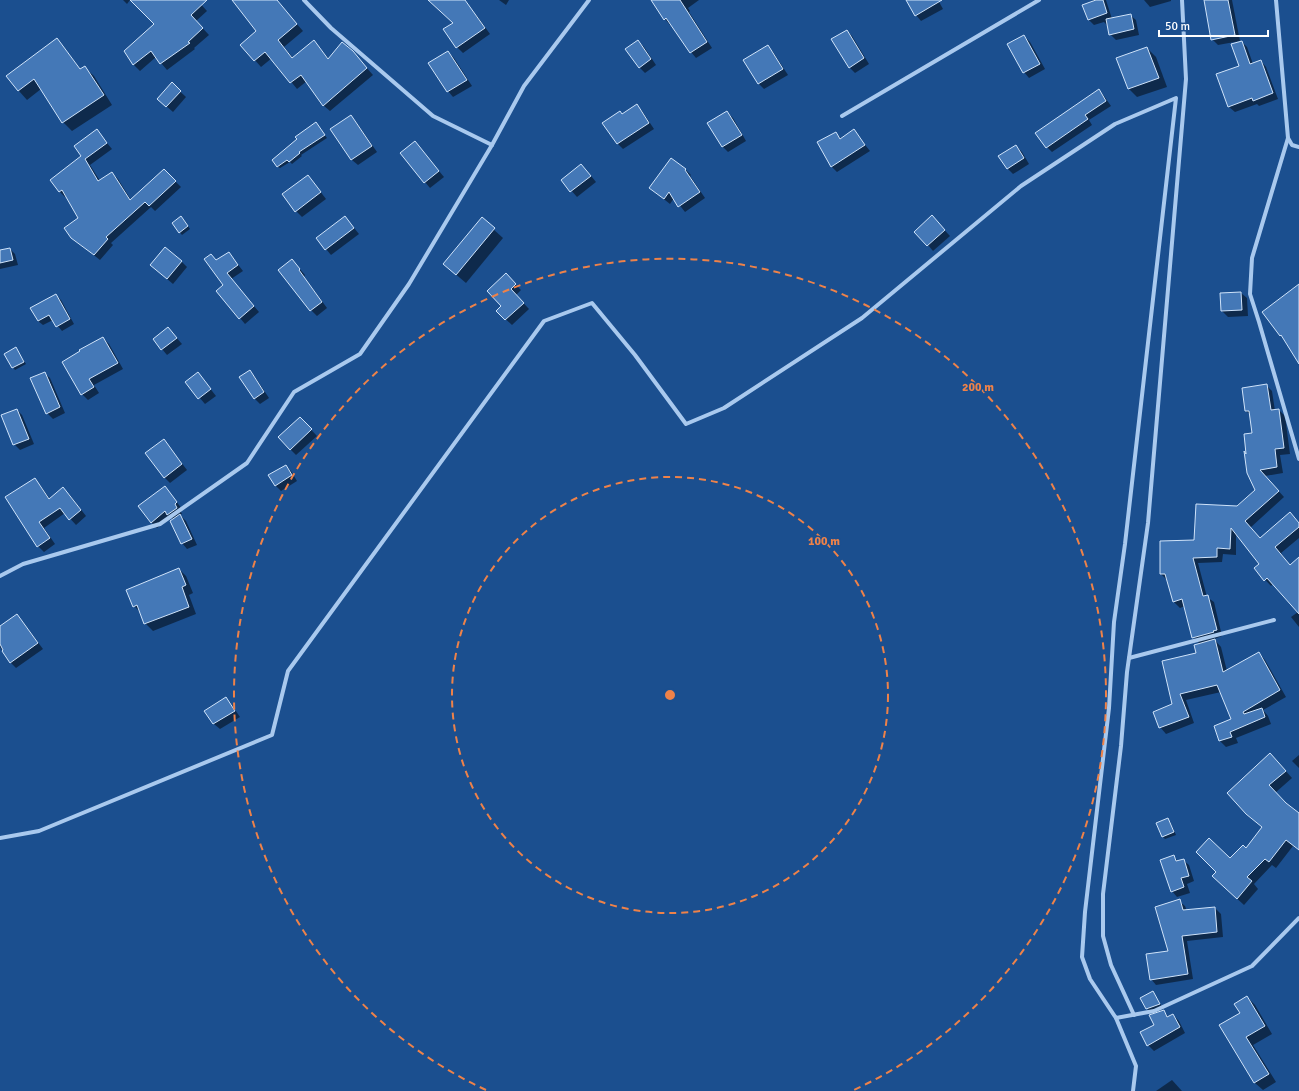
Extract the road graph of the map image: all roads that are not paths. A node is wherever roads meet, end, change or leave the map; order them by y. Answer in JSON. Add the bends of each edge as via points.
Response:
{"nodes":[{"id":1,"x":304,"y":0,"type":"edge"},
{"id":2,"x":589,"y":0,"type":"edge"},
{"id":3,"x":1039,"y":0,"type":"edge"},
{"id":4,"x":1182,"y":0,"type":"edge"},
{"id":5,"x":1276,"y":0,"type":"edge"},
{"id":6,"x":842,"y":116,"type":"dead end"},
{"id":7,"x":1288,"y":138,"type":"junction"},
{"id":8,"x":492,"y":145,"type":"junction"},
{"id":9,"x":1299,"y":147,"type":"edge"},
{"id":10,"x":1299,"y":459,"type":"edge"},
{"id":11,"x":0,"y":576,"type":"edge"},
{"id":12,"x":1274,"y":620,"type":"dead end"},
{"id":13,"x":1129,"y":658,"type":"junction"},
{"id":14,"x":0,"y":838,"type":"edge"},
{"id":15,"x":1299,"y":918,"type":"edge"},
{"id":16,"x":1134,"y":1015,"type":"junction"},
{"id":17,"x":1116,"y":1018,"type":"junction"},
{"id":18,"x":1133,"y":1091,"type":"edge"}],
"edges":[{"from":1,"to":8,"type":"street","via":[[331,28],[433,116]]},
{"from":2,"to":8,"type":"street","via":[[524,86]]},
{"from":3,"to":6,"type":"street"},
{"from":4,"to":13,"type":"street","via":[[1186,79],[1148,523]]},
{"from":5,"to":7,"type":"street"},
{"from":7,"to":9,"type":"street","via":[[1292,145]]},
{"from":7,"to":10,"type":"street","via":[[1252,258],[1250,294]]},
{"from":8,"to":11,"type":"street","via":[[409,284],[360,354],[294,392],[247,463],[160,524],[23,564]]},
{"from":12,"to":13,"type":"street"},
{"from":13,"to":16,"type":"street","via":[[1103,894],[1103,936],[1110,966]]},
{"from":14,"to":17,"type":"street","via":[[39,831],[272,735],[288,671],[544,322],[592,303],[636,355],[686,424],[724,408],[862,318],[1021,186],[1115,124],[1176,98],[1114,622],[1109,708],[1082,957],[1090,978]]},
{"from":15,"to":16,"type":"street","via":[[1252,966],[1154,1011]]},
{"from":16,"to":17,"type":"street"},
{"from":17,"to":18,"type":"street","via":[[1136,1066]]}]}
